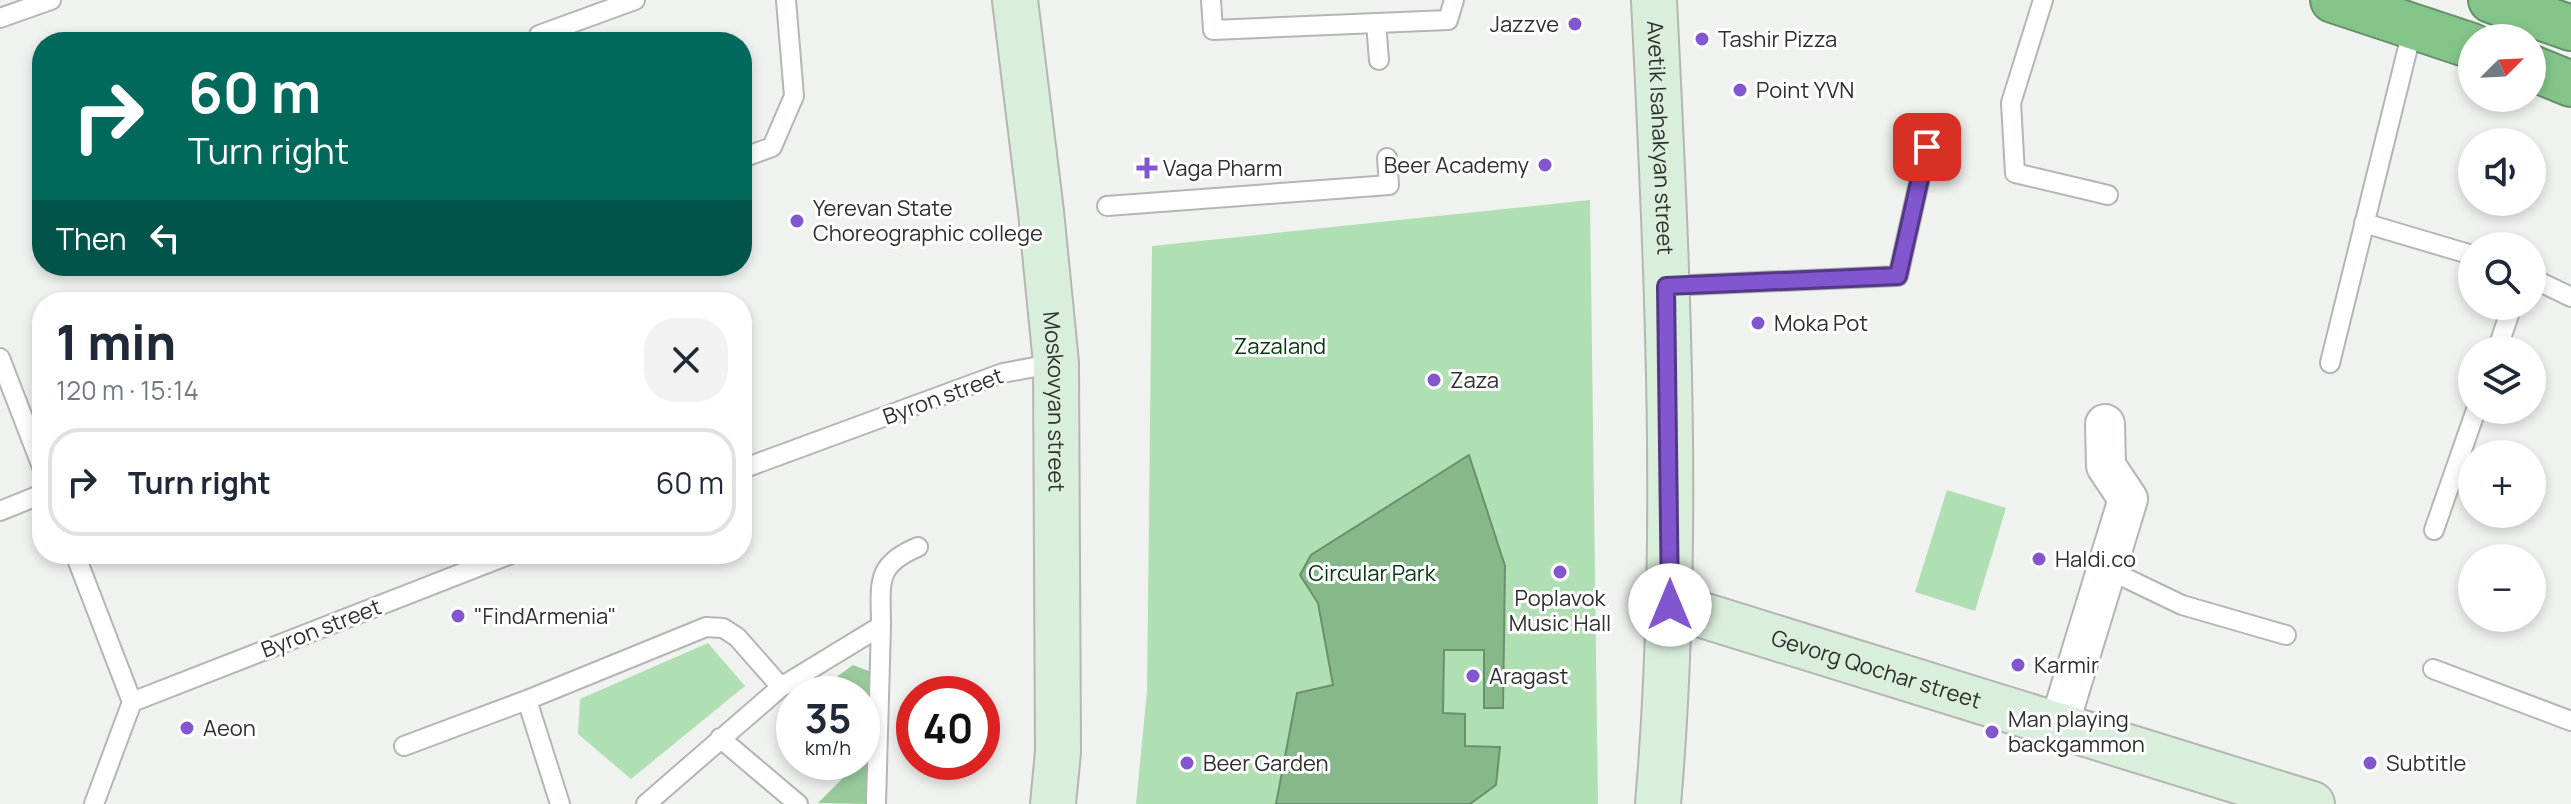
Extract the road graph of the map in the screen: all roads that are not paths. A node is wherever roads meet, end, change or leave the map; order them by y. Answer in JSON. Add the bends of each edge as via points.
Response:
{"nodes":[{"id":1,"x":51,"y":0,"type":"edge"},
{"id":2,"x":635,"y":0,"type":"edge"},
{"id":3,"x":786,"y":0,"type":"edge"},
{"id":4,"x":1015,"y":0,"type":"edge"},
{"id":5,"x":1211,"y":0,"type":"edge"},
{"id":6,"x":1454,"y":0,"type":"edge"},
{"id":7,"x":1654,"y":0,"type":"edge"},
{"id":8,"x":2043,"y":0,"type":"edge"},
{"id":9,"x":2333,"y":0,"type":"edge"},
{"id":10,"x":2497,"y":1,"type":"edge"},
{"id":11,"x":0,"y":18,"type":"edge"},
{"id":12,"x":1376,"y":23,"type":"junction"},
{"id":13,"x":2413,"y":27,"type":"junction"},
{"id":14,"x":2571,"y":28,"type":"edge"},
{"id":15,"x":547,"y":32,"type":"edge"},
{"id":16,"x":2458,"y":41,"type":"edge"},
{"id":17,"x":1379,"y":60,"type":"dead end"},
{"id":18,"x":2546,"y":74,"type":"edge"},
{"id":19,"x":2571,"y":84,"type":"edge"},
{"id":20,"x":1927,"y":147,"type":"dead end"},
{"id":21,"x":752,"y":154,"type":"edge"},
{"id":22,"x":1387,"y":158,"type":"dead end"},
{"id":23,"x":2108,"y":195,"type":"dead end"},
{"id":24,"x":1107,"y":206,"type":"dead end"},
{"id":25,"x":2364,"y":223,"type":"junction"},
{"id":26,"x":2458,"y":251,"type":"edge"},
{"id":27,"x":2546,"y":285,"type":"edge"},
{"id":28,"x":1666,"y":286,"type":"junction"},
{"id":29,"x":2571,"y":297,"type":"edge"},
{"id":30,"x":0,"y":358,"type":"edge"},
{"id":31,"x":1056,"y":363,"type":"junction"},
{"id":32,"x":2330,"y":363,"type":"dead end"},
{"id":33,"x":2105,"y":424,"type":"dead end"},
{"id":34,"x":2471,"y":424,"type":"edge"},
{"id":35,"x":32,"y":441,"type":"edge"},
{"id":36,"x":752,"y":465,"type":"edge"},
{"id":37,"x":32,"y":498,"type":"edge"},
{"id":38,"x":0,"y":511,"type":"edge"},
{"id":39,"x":2434,"y":530,"type":"dead end"},
{"id":40,"x":918,"y":547,"type":"dead end"},
{"id":41,"x":79,"y":564,"type":"edge"},
{"id":42,"x":485,"y":564,"type":"edge"},
{"id":43,"x":2107,"y":569,"type":"junction"},
{"id":44,"x":1670,"y":605,"type":"junction"},
{"id":45,"x":881,"y":626,"type":"junction"},
{"id":46,"x":2286,"y":635,"type":"dead end"},
{"id":47,"x":2433,"y":669,"type":"dead end"},
{"id":48,"x":799,"y":676,"type":"edge"},
{"id":49,"x":776,"y":681,"type":"edge"},
{"id":50,"x":776,"y":691,"type":"edge"},
{"id":51,"x":527,"y":700,"type":"junction"},
{"id":52,"x":132,"y":702,"type":"junction"},
{"id":53,"x":2571,"y":721,"type":"edge"},
{"id":54,"x":2059,"y":725,"type":"junction"},
{"id":55,"x":720,"y":738,"type":"junction"},
{"id":56,"x":404,"y":746,"type":"dead end"},
{"id":57,"x":94,"y":804,"type":"edge"},
{"id":58,"x":560,"y":804,"type":"edge"},
{"id":59,"x":646,"y":804,"type":"edge"},
{"id":60,"x":798,"y":804,"type":"edge"},
{"id":61,"x":876,"y":804,"type":"edge"},
{"id":62,"x":1053,"y":804,"type":"edge"},
{"id":63,"x":1658,"y":804,"type":"edge"},
{"id":64,"x":2312,"y":804,"type":"edge"}],
"edges":[{"from":1,"to":11,"type":"lane"},
{"from":2,"to":15,"type":"lane"},
{"from":3,"to":21,"type":"lane","via":[[794,96],[772,147]]},
{"from":4,"to":31,"type":"street","name":"Moskovyan street"},
{"from":5,"to":12,"type":"lane","via":[[1213,30]]},
{"from":6,"to":12,"type":"lane","via":[[1448,20]]},
{"from":7,"to":28,"type":"street","name":"Avetik Isahakyan street"},
{"from":8,"to":23,"type":"lane","via":[[2011,103],[2015,173]]},
{"from":9,"to":13,"type":"highway"},
{"from":10,"to":14,"type":"highway"},
{"from":12,"to":17,"type":"lane"},
{"from":13,"to":16,"type":"highway"},
{"from":13,"to":25,"type":"lane"},
{"from":18,"to":19,"type":"highway"},
{"from":20,"to":28,"type":"lane","via":[[1898,276]]},
{"from":22,"to":24,"type":"lane","via":[[1389,185]]},
{"from":25,"to":26,"type":"lane"},
{"from":25,"to":32,"type":"lane"},
{"from":27,"to":29,"type":"lane"},
{"from":28,"to":44,"type":"street","name":"Avetik Isahakyan street"},
{"from":30,"to":35,"type":"lane"},
{"from":31,"to":36,"type":"lane","name":"Byron street","via":[[1003,373]]},
{"from":31,"to":62,"type":"street","name":"Moskovyan street","via":[[1058,752]]},
{"from":33,"to":43,"type":"street","via":[[2106,466],[2128,499]]},
{"from":34,"to":39,"type":"lane"},
{"from":37,"to":38,"type":"lane"},
{"from":40,"to":45,"type":"lane","via":[[887,565],[880,580]]},
{"from":41,"to":52,"type":"lane"},
{"from":42,"to":52,"type":"lane","name":"Byron street"},
{"from":43,"to":46,"type":"lane","via":[[2182,605]]},
{"from":43,"to":54,"type":"street"},
{"from":44,"to":54,"type":"street","name":"Gevorg Qochar street"},
{"from":44,"to":63,"type":"street","name":"Avetik Isahakyan street"},
{"from":45,"to":48,"type":"lane"},
{"from":45,"to":61,"type":"lane"},
{"from":47,"to":53,"type":"lane"},
{"from":49,"to":51,"type":"lane","via":[[737,637],[723,628],[706,627]]},
{"from":50,"to":55,"type":"lane"},
{"from":51,"to":56,"type":"lane"},
{"from":51,"to":58,"type":"lane"},
{"from":52,"to":57,"type":"lane"},
{"from":54,"to":64,"type":"street","name":"Gevorg Qochar street"},
{"from":55,"to":59,"type":"lane"},
{"from":55,"to":60,"type":"lane"}]}
